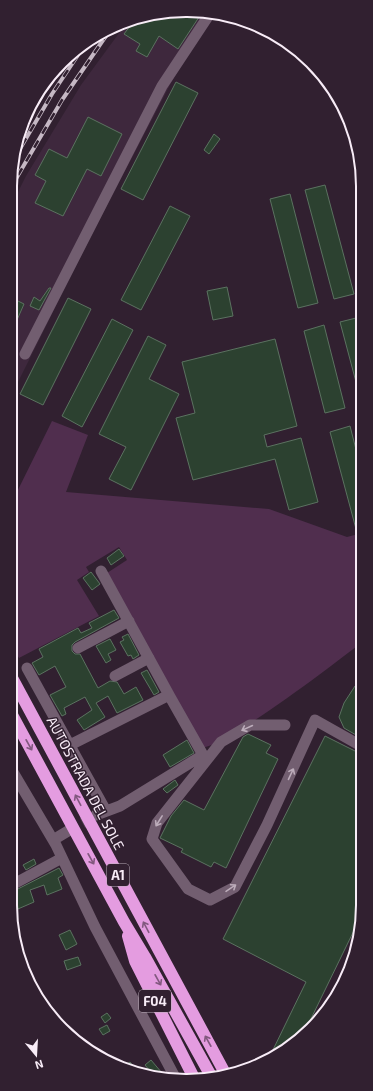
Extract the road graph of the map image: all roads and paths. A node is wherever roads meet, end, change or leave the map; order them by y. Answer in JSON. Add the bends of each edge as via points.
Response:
{"nodes":[{"id":1,"x":207,"y":18,"type":"edge"},
{"id":2,"x":25,"y":354,"type":"dead end"},
{"id":3,"x":101,"y":571,"type":"dead end"},
{"id":4,"x":129,"y":621,"type":"junction"},
{"id":5,"x":78,"y":648,"type":"dead end"},
{"id":6,"x":149,"y":658,"type":"junction"},
{"id":7,"x":27,"y":668,"type":"dead end"},
{"id":8,"x":115,"y":676,"type":"dead end"},
{"id":9,"x":17,"y":687,"type":"edge"},
{"id":10,"x":169,"y":695,"type":"junction"},
{"id":11,"x":17,"y":724,"type":"edge"},
{"id":12,"x":285,"y":725,"type":"dead end"},
{"id":13,"x":356,"y":743,"type":"edge"},
{"id":14,"x":70,"y":745,"type":"junction"},
{"id":15,"x":17,"y":779,"type":"edge"},
{"id":16,"x":68,"y":832,"type":"tunnel mouth"},
{"id":17,"x":53,"y":840,"type":"junction"},
{"id":18,"x":62,"y":858,"type":"junction"},
{"id":19,"x":17,"y":882,"type":"edge"},
{"id":20,"x":124,"y":922,"type":"junction"},
{"id":21,"x":223,"y":1070,"type":"edge"},
{"id":22,"x":209,"y":1073,"type":"edge"},
{"id":23,"x":173,"y":1074,"type":"edge"},
{"id":24,"x":192,"y":1074,"type":"edge"}],
"edges":[{"from":1,"to":2,"type":"street","via":[[162,86]]},
{"from":3,"to":4,"type":"street"},
{"from":4,"to":5,"type":"street"},
{"from":4,"to":6,"type":"street"},
{"from":6,"to":8,"type":"street"},
{"from":6,"to":10,"type":"street"},
{"from":7,"to":14,"type":"street"},
{"from":21,"to":9,"type":"highway","name":"AUTOSTRADA DEL SOLE","number":"A1","one_way":true},
{"from":10,"to":14,"type":"street"},
{"from":10,"to":14,"type":"street","via":[[203,755],[120,806],[101,813]]},
{"from":11,"to":20,"type":"highway","number":"A1","one_way":true},
{"from":12,"to":13,"type":"street","one_way":true,"via":[[250,725],[221,742],[157,823],[152,839],[188,889],[210,900],[235,887],[315,720]]},
{"from":15,"to":17,"type":"street"},
{"from":16,"to":17,"type":"street"},
{"from":17,"to":18,"type":"street"},
{"from":18,"to":19,"type":"street"},
{"from":18,"to":23,"type":"street","via":[[95,927]]},
{"from":20,"to":22,"type":"highway","number":"A1","one_way":true},
{"from":20,"to":24,"type":"highway","number":"F04","via":[[135,961]]}]}
